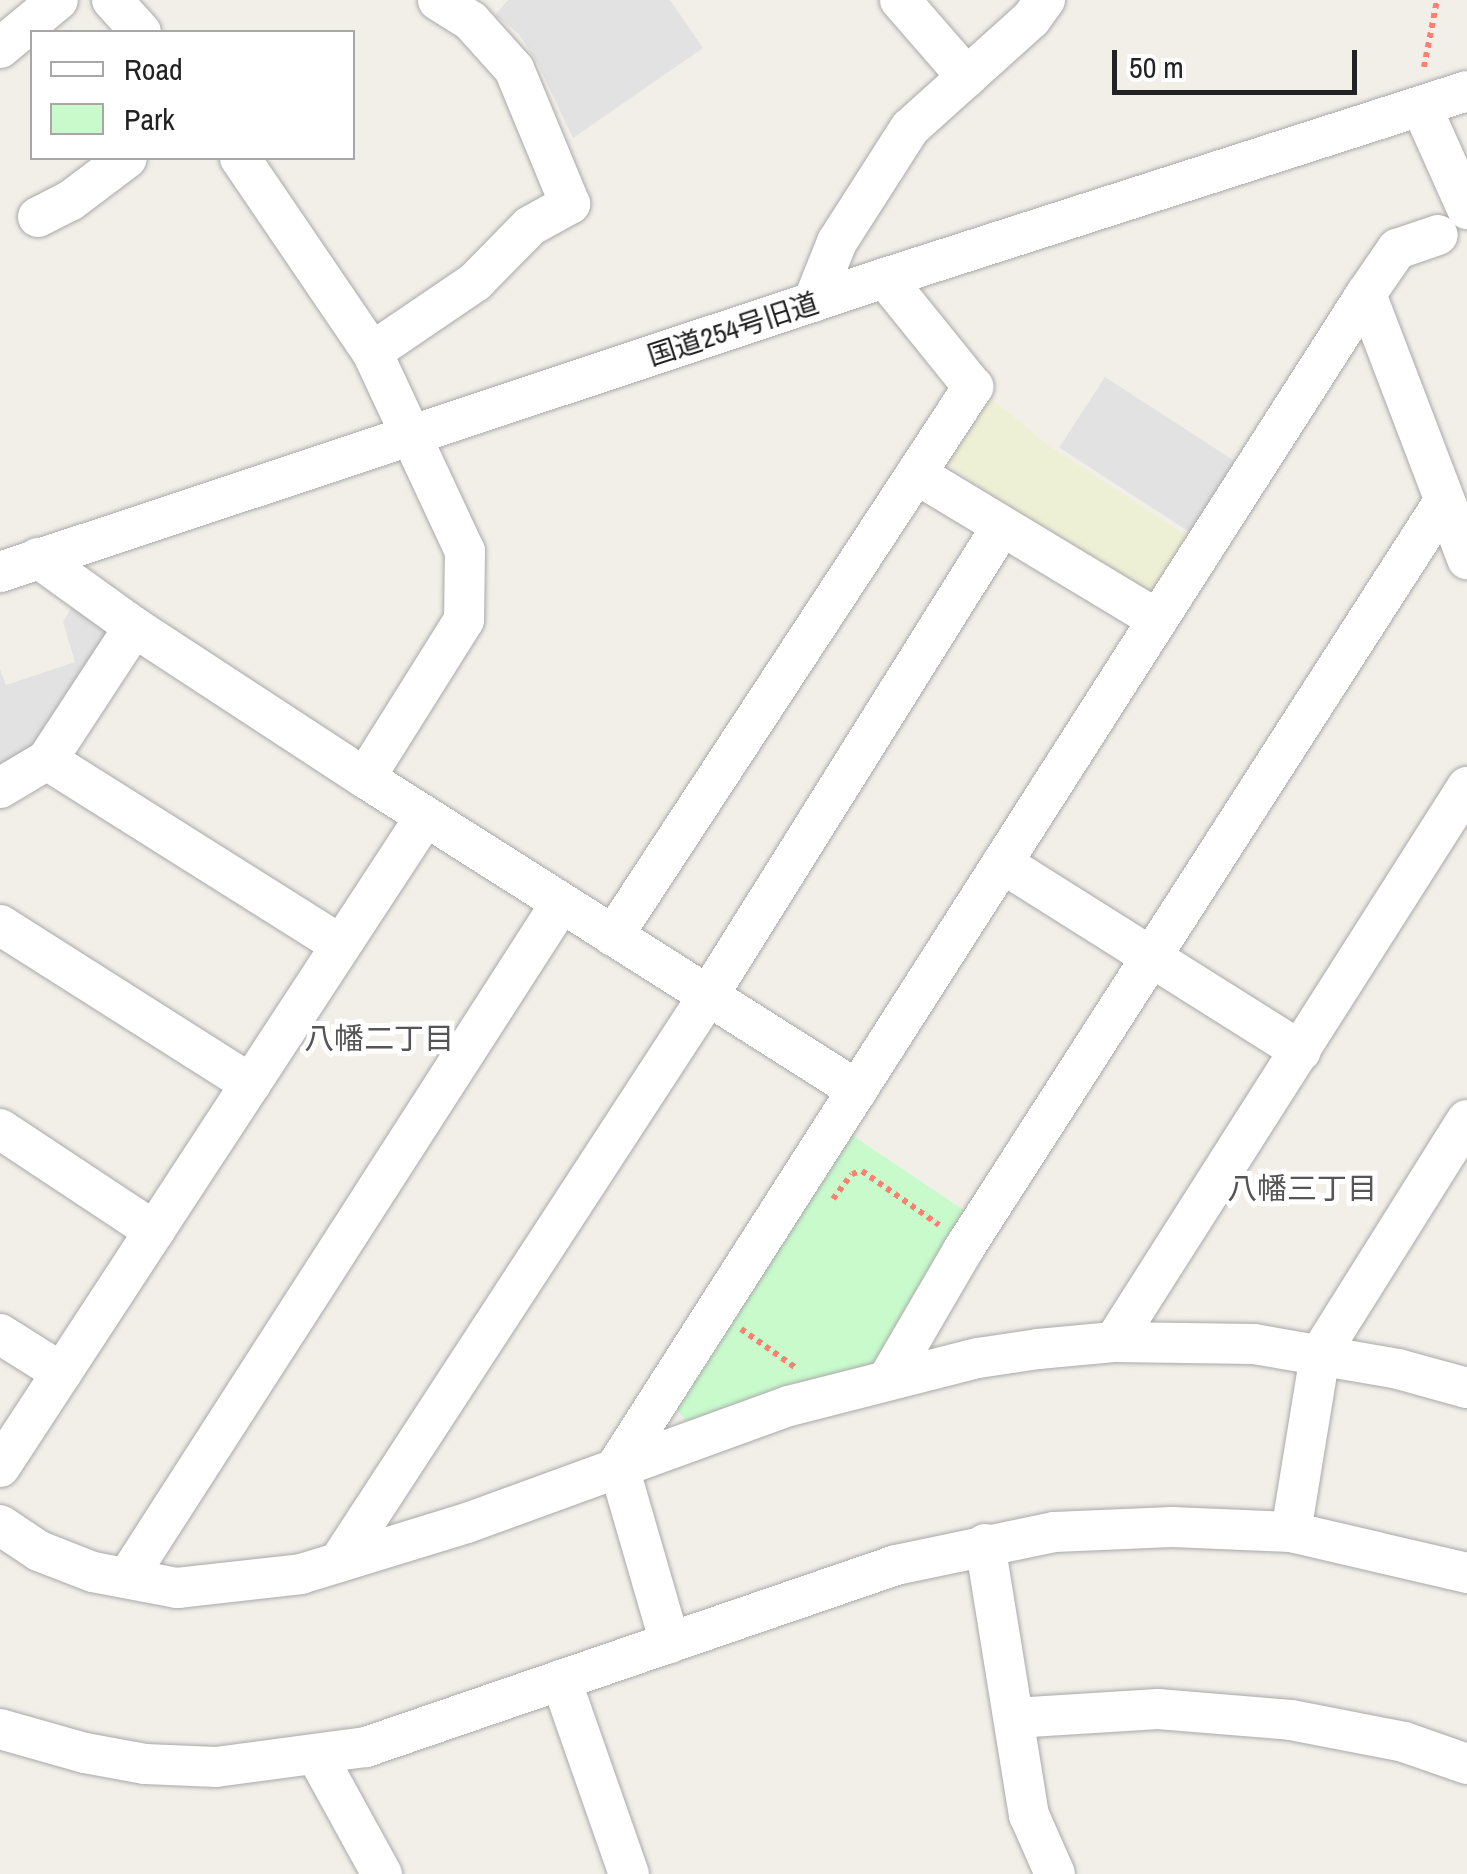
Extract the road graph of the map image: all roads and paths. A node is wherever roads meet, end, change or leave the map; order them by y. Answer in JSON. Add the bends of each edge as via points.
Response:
{"nodes":[{"id":1,"x":58,"y":0,"type":"edge"},
{"id":2,"x":112,"y":0,"type":"edge"},
{"id":3,"x":438,"y":0,"type":"edge"},
{"id":4,"x":900,"y":0,"type":"edge"},
{"id":5,"x":1045,"y":0,"type":"edge"},
{"id":6,"x":1437,"y":0,"type":"edge"},
{"id":7,"x":139,"y":30,"type":"edge"},
{"id":8,"x":0,"y":48,"type":"edge"},
{"id":9,"x":967,"y":77,"type":"junction"},
{"id":10,"x":1467,"y":90,"type":"edge"},
{"id":11,"x":1420,"y":106,"type":"junction"},
{"id":12,"x":124,"y":160,"type":"edge"},
{"id":13,"x":241,"y":160,"type":"edge"},
{"id":14,"x":38,"y":217,"type":"dead end"},
{"id":15,"x":1453,"y":222,"type":"edge"},
{"id":16,"x":885,"y":278,"type":"junction"},
{"id":17,"x":1366,"y":294,"type":"junction"},
{"id":18,"x":813,"y":302,"type":"junction"},
{"id":19,"x":372,"y":352,"type":"junction"},
{"id":20,"x":413,"y":435,"type":"junction"},
{"id":21,"x":916,"y":474,"type":"junction"},
{"id":22,"x":1442,"y":503,"type":"junction"},
{"id":23,"x":1002,"y":526,"type":"junction"},
{"id":24,"x":38,"y":558,"type":"junction"},
{"id":25,"x":1467,"y":559,"type":"edge"},
{"id":26,"x":0,"y":572,"type":"edge"},
{"id":27,"x":1156,"y":619,"type":"junction"},
{"id":28,"x":134,"y":627,"type":"junction"},
{"id":29,"x":48,"y":760,"type":"junction"},
{"id":30,"x":365,"y":778,"type":"junction"},
{"id":31,"x":1467,"y":787,"type":"edge"},
{"id":32,"x":0,"y":788,"type":"edge"},
{"id":33,"x":425,"y":817,"type":"junction"},
{"id":34,"x":1002,"y":863,"type":"junction"},
{"id":35,"x":562,"y":903,"type":"junction"},
{"id":36,"x":0,"y":925,"type":"edge"},
{"id":37,"x":614,"y":936,"type":"junction"},
{"id":38,"x":341,"y":946,"type":"junction"},
{"id":39,"x":1152,"y":957,"type":"junction"},
{"id":40,"x":708,"y":996,"type":"junction"},
{"id":41,"x":1301,"y":1051,"type":"junction"},
{"id":42,"x":251,"y":1084,"type":"junction"},
{"id":43,"x":857,"y":1090,"type":"junction"},
{"id":44,"x":1467,"y":1120,"type":"edge"},
{"id":45,"x":0,"y":1129,"type":"edge"},
{"id":46,"x":826,"y":1204,"type":"dead end"},
{"id":47,"x":154,"y":1231,"type":"junction"},
{"id":48,"x":942,"y":1237,"type":"dead end"},
{"id":49,"x":755,"y":1316,"type":"dead end"},
{"id":50,"x":730,"y":1322,"type":"junction"},
{"id":51,"x":0,"y":1334,"type":"edge"},
{"id":52,"x":1114,"y":1342,"type":"junction"},
{"id":53,"x":1320,"y":1354,"type":"junction"},
{"id":54,"x":802,"y":1372,"type":"dead end"},
{"id":55,"x":62,"y":1373,"type":"junction"},
{"id":56,"x":888,"y":1380,"type":"junction"},
{"id":57,"x":1467,"y":1388,"type":"edge"},
{"id":58,"x":618,"y":1464,"type":"junction"},
{"id":59,"x":0,"y":1467,"type":"edge"},
{"id":60,"x":0,"y":1525,"type":"edge"},
{"id":61,"x":1291,"y":1532,"type":"junction"},
{"id":62,"x":985,"y":1544,"type":"junction"},
{"id":63,"x":339,"y":1562,"type":"junction"},
{"id":64,"x":1467,"y":1573,"type":"edge"},
{"id":65,"x":127,"y":1578,"type":"junction"},
{"id":66,"x":670,"y":1643,"type":"junction"},
{"id":67,"x":561,"y":1680,"type":"junction"},
{"id":68,"x":1014,"y":1718,"type":"junction"},
{"id":69,"x":0,"y":1729,"type":"edge"},
{"id":70,"x":317,"y":1756,"type":"junction"},
{"id":71,"x":1467,"y":1764,"type":"edge"},
{"id":72,"x":382,"y":1874,"type":"edge"},
{"id":73,"x":629,"y":1874,"type":"edge"},
{"id":74,"x":1056,"y":1874,"type":"edge"}],
"edges":[{"from":1,"to":8,"type":"street"},
{"from":2,"to":7,"type":"street"},
{"from":3,"to":19,"type":"street","via":[[471,21],[514,69],[570,204],[530,226],[476,282]]},
{"from":4,"to":9,"type":"street"},
{"from":5,"to":9,"type":"street"},
{"from":6,"to":11,"type":"path"},
{"from":9,"to":18,"type":"street","via":[[910,128],[837,242]]},
{"from":10,"to":11,"type":"street","name":"国道254号旧道"},
{"from":11,"to":15,"type":"street"},
{"from":11,"to":16,"type":"street","name":"国道254号旧道"},
{"from":12,"to":14,"type":"street"},
{"from":13,"to":19,"type":"street"},
{"from":15,"to":17,"type":"street","via":[[1397,249]]},
{"from":16,"to":18,"type":"street","name":"国道254号旧道"},
{"from":16,"to":21,"type":"street","via":[[973,387]]},
{"from":17,"to":22,"type":"street"},
{"from":17,"to":27,"type":"street"},
{"from":18,"to":20,"type":"street","name":"国道254号旧道"},
{"from":19,"to":20,"type":"street"},
{"from":20,"to":24,"type":"street","name":"国道254号旧道"},
{"from":20,"to":30,"type":"street","via":[[464,551],[464,620]]},
{"from":21,"to":23,"type":"street"},
{"from":21,"to":37,"type":"street"},
{"from":22,"to":25,"type":"street"},
{"from":22,"to":39,"type":"street"},
{"from":23,"to":27,"type":"street"},
{"from":23,"to":40,"type":"street"},
{"from":24,"to":26,"type":"street","name":"国道254号旧道"},
{"from":24,"to":28,"type":"street"},
{"from":27,"to":34,"type":"street"},
{"from":28,"to":29,"type":"street"},
{"from":28,"to":30,"type":"street"},
{"from":29,"to":32,"type":"street"},
{"from":29,"to":38,"type":"street"},
{"from":30,"to":33,"type":"street"},
{"from":31,"to":41,"type":"street"},
{"from":33,"to":35,"type":"street"},
{"from":33,"to":38,"type":"street"},
{"from":34,"to":39,"type":"street"},
{"from":34,"to":43,"type":"street"},
{"from":35,"to":37,"type":"street"},
{"from":35,"to":65,"type":"street"},
{"from":36,"to":42,"type":"street"},
{"from":37,"to":40,"type":"street"},
{"from":38,"to":42,"type":"street"},
{"from":39,"to":41,"type":"street"},
{"from":39,"to":56,"type":"street"},
{"from":40,"to":43,"type":"street"},
{"from":40,"to":63,"type":"street"},
{"from":41,"to":52,"type":"street"},
{"from":42,"to":47,"type":"street"},
{"from":43,"to":50,"type":"street"},
{"from":44,"to":53,"type":"street"},
{"from":45,"to":47,"type":"street"},
{"from":46,"to":48,"type":"path","via":[[862,1171],[938,1220]]},
{"from":47,"to":55,"type":"street"},
{"from":49,"to":50,"type":"path"},
{"from":50,"to":54,"type":"path"},
{"from":50,"to":58,"type":"street"},
{"from":51,"to":55,"type":"street"},
{"from":52,"to":53,"type":"street","via":[[1254,1344]]},
{"from":52,"to":56,"type":"street","via":[[978,1358]]},
{"from":53,"to":57,"type":"street"},
{"from":53,"to":61,"type":"street"},
{"from":55,"to":59,"type":"street"},
{"from":56,"to":58,"type":"street"},
{"from":58,"to":63,"type":"street","via":[[467,1523]]},
{"from":58,"to":66,"type":"street"},
{"from":60,"to":65,"type":"street","via":[[38,1551]]},
{"from":61,"to":62,"type":"street","via":[[1152,1528],[1054,1532]]},
{"from":61,"to":64,"type":"street"},
{"from":62,"to":66,"type":"street","via":[[896,1565]]},
{"from":62,"to":68,"type":"street"},
{"from":63,"to":65,"type":"street","via":[[300,1574],[177,1588]]},
{"from":66,"to":67,"type":"street"},
{"from":67,"to":70,"type":"street","via":[[366,1748]]},
{"from":67,"to":73,"type":"street"},
{"from":68,"to":71,"type":"street","via":[[1158,1709],[1291,1720],[1404,1742]]},
{"from":68,"to":74,"type":"street","via":[[1029,1816]]},
{"from":69,"to":70,"type":"street","via":[[145,1764],[216,1767]]},
{"from":70,"to":72,"type":"street"}]}
